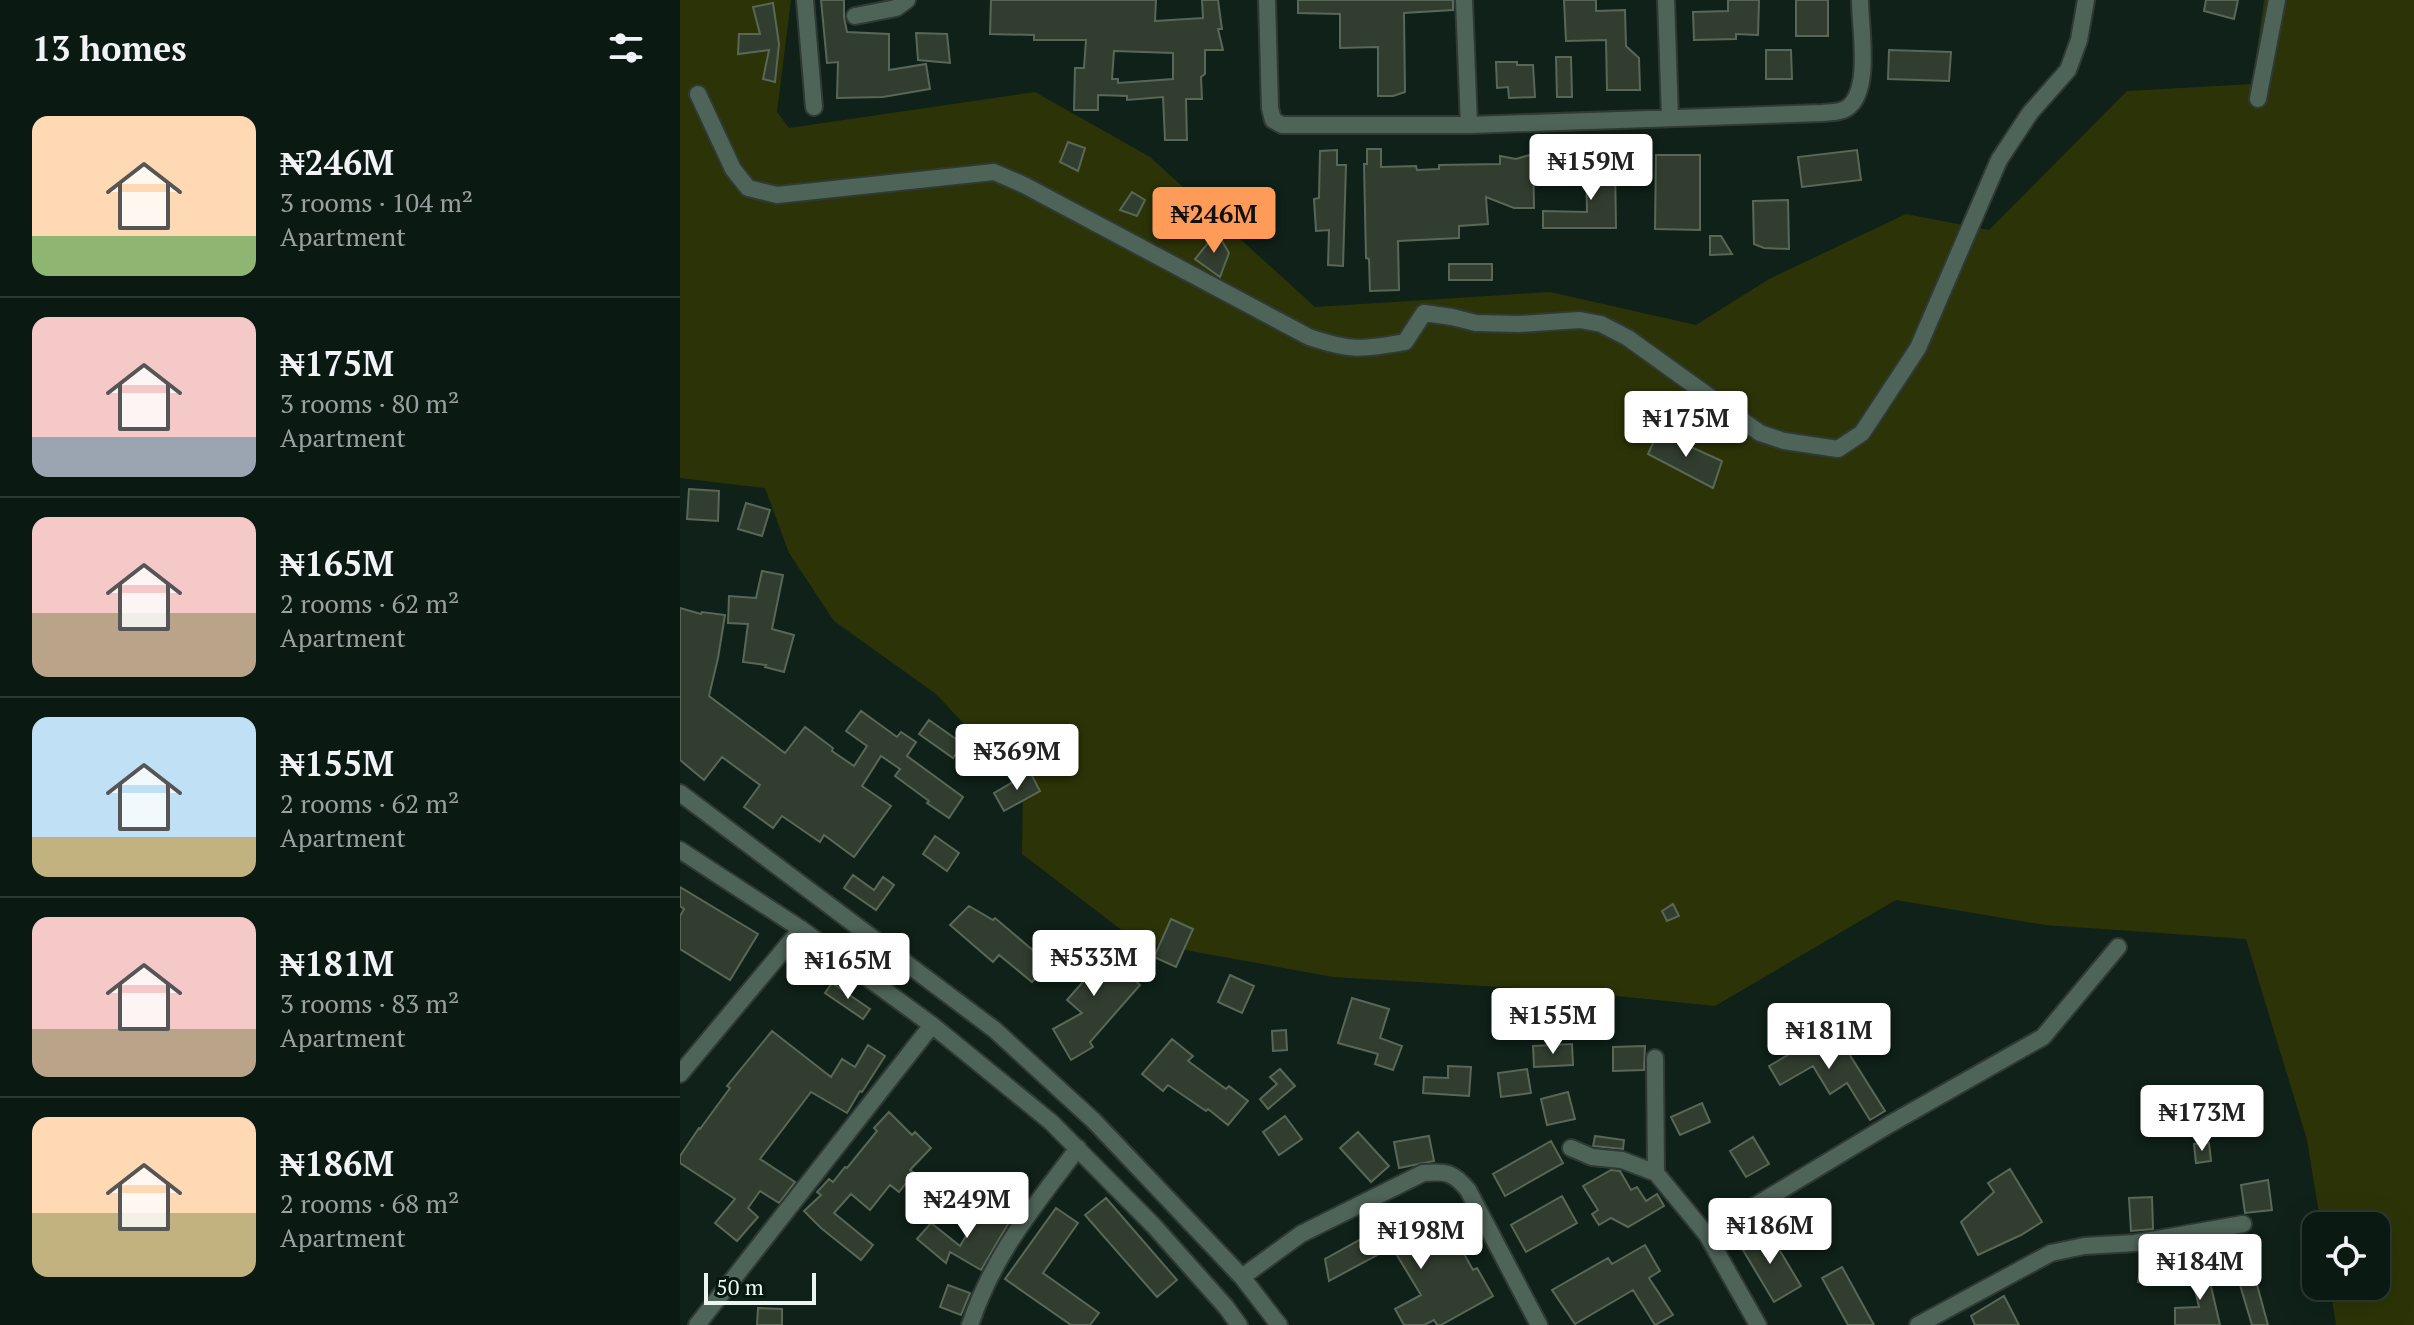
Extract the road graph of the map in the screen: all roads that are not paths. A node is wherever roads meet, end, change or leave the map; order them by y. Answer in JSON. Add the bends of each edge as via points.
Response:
{"nodes":[{"id":1,"x":805,"y":0,"type":"edge"},
{"id":2,"x":907,"y":0,"type":"edge"},
{"id":3,"x":1267,"y":0,"type":"edge"},
{"id":4,"x":1464,"y":0,"type":"edge"},
{"id":5,"x":1666,"y":0,"type":"edge"},
{"id":6,"x":1860,"y":0,"type":"edge"},
{"id":7,"x":2086,"y":0,"type":"edge"},
{"id":8,"x":2277,"y":0,"type":"edge"},
{"id":9,"x":855,"y":16,"type":"dead end"},
{"id":10,"x":698,"y":94,"type":"dead end"},
{"id":11,"x":2258,"y":99,"type":"dead end"},
{"id":12,"x":814,"y":107,"type":"dead end"},
{"id":13,"x":1670,"y":117,"type":"junction"},
{"id":14,"x":1469,"y":125,"type":"junction"},
{"id":15,"x":680,"y":793,"type":"edge"},
{"id":16,"x":680,"y":850,"type":"edge"},
{"id":17,"x":801,"y":929,"type":"junction"},
{"id":18,"x":2118,"y":947,"type":"dead end"},
{"id":19,"x":932,"y":1025,"type":"junction"},
{"id":20,"x":1655,"y":1058,"type":"dead end"},
{"id":21,"x":680,"y":1074,"type":"edge"},
{"id":22,"x":1078,"y":1148,"type":"junction"},
{"id":23,"x":1571,"y":1148,"type":"dead end"},
{"id":24,"x":1656,"y":1173,"type":"junction"},
{"id":25,"x":2243,"y":1224,"type":"dead end"},
{"id":26,"x":1707,"y":1235,"type":"junction"},
{"id":27,"x":1242,"y":1277,"type":"junction"},
{"id":28,"x":697,"y":1325,"type":"edge"},
{"id":29,"x":970,"y":1325,"type":"edge"},
{"id":30,"x":1239,"y":1325,"type":"edge"},
{"id":31,"x":1279,"y":1325,"type":"edge"},
{"id":32,"x":1539,"y":1325,"type":"edge"},
{"id":33,"x":1758,"y":1325,"type":"edge"},
{"id":34,"x":1918,"y":1325,"type":"edge"}],
"edges":[{"from":1,"to":12,"type":"street"},
{"from":2,"to":9,"type":"street","via":[[896,8]]},
{"from":3,"to":14,"type":"street","via":[[1273,120],[1282,125]]},
{"from":4,"to":14,"type":"street"},
{"from":5,"to":13,"type":"street"},
{"from":6,"to":13,"type":"street","via":[[1862,85],[1844,110]]},
{"from":7,"to":10,"type":"street","via":[[2068,70],[1999,160],[1918,348],[1862,433],[1838,449],[1760,433],[1601,324],[1476,323],[1424,313],[1405,342],[1343,349],[1309,337],[994,172],[777,195],[748,188],[733,169]]},
{"from":8,"to":11,"type":"street"},
{"from":13,"to":14,"type":"street"},
{"from":15,"to":27,"type":"street","via":[[995,1030],[1094,1121]]},
{"from":16,"to":17,"type":"street"},
{"from":17,"to":19,"type":"street"},
{"from":17,"to":21,"type":"street"},
{"from":18,"to":26,"type":"street","via":[[2043,1037]]},
{"from":19,"to":22,"type":"street"},
{"from":19,"to":28,"type":"street"},
{"from":20,"to":24,"type":"street"},
{"from":22,"to":29,"type":"street","via":[[996,1262]]},
{"from":22,"to":30,"type":"street"},
{"from":23,"to":24,"type":"street"},
{"from":24,"to":26,"type":"street"},
{"from":25,"to":34,"type":"street","via":[[2051,1253]]},
{"from":26,"to":33,"type":"street"},
{"from":27,"to":31,"type":"street"},
{"from":27,"to":32,"type":"street","via":[[1301,1234],[1423,1173],[1441,1172],[1456,1176],[1468,1190]]}]}
